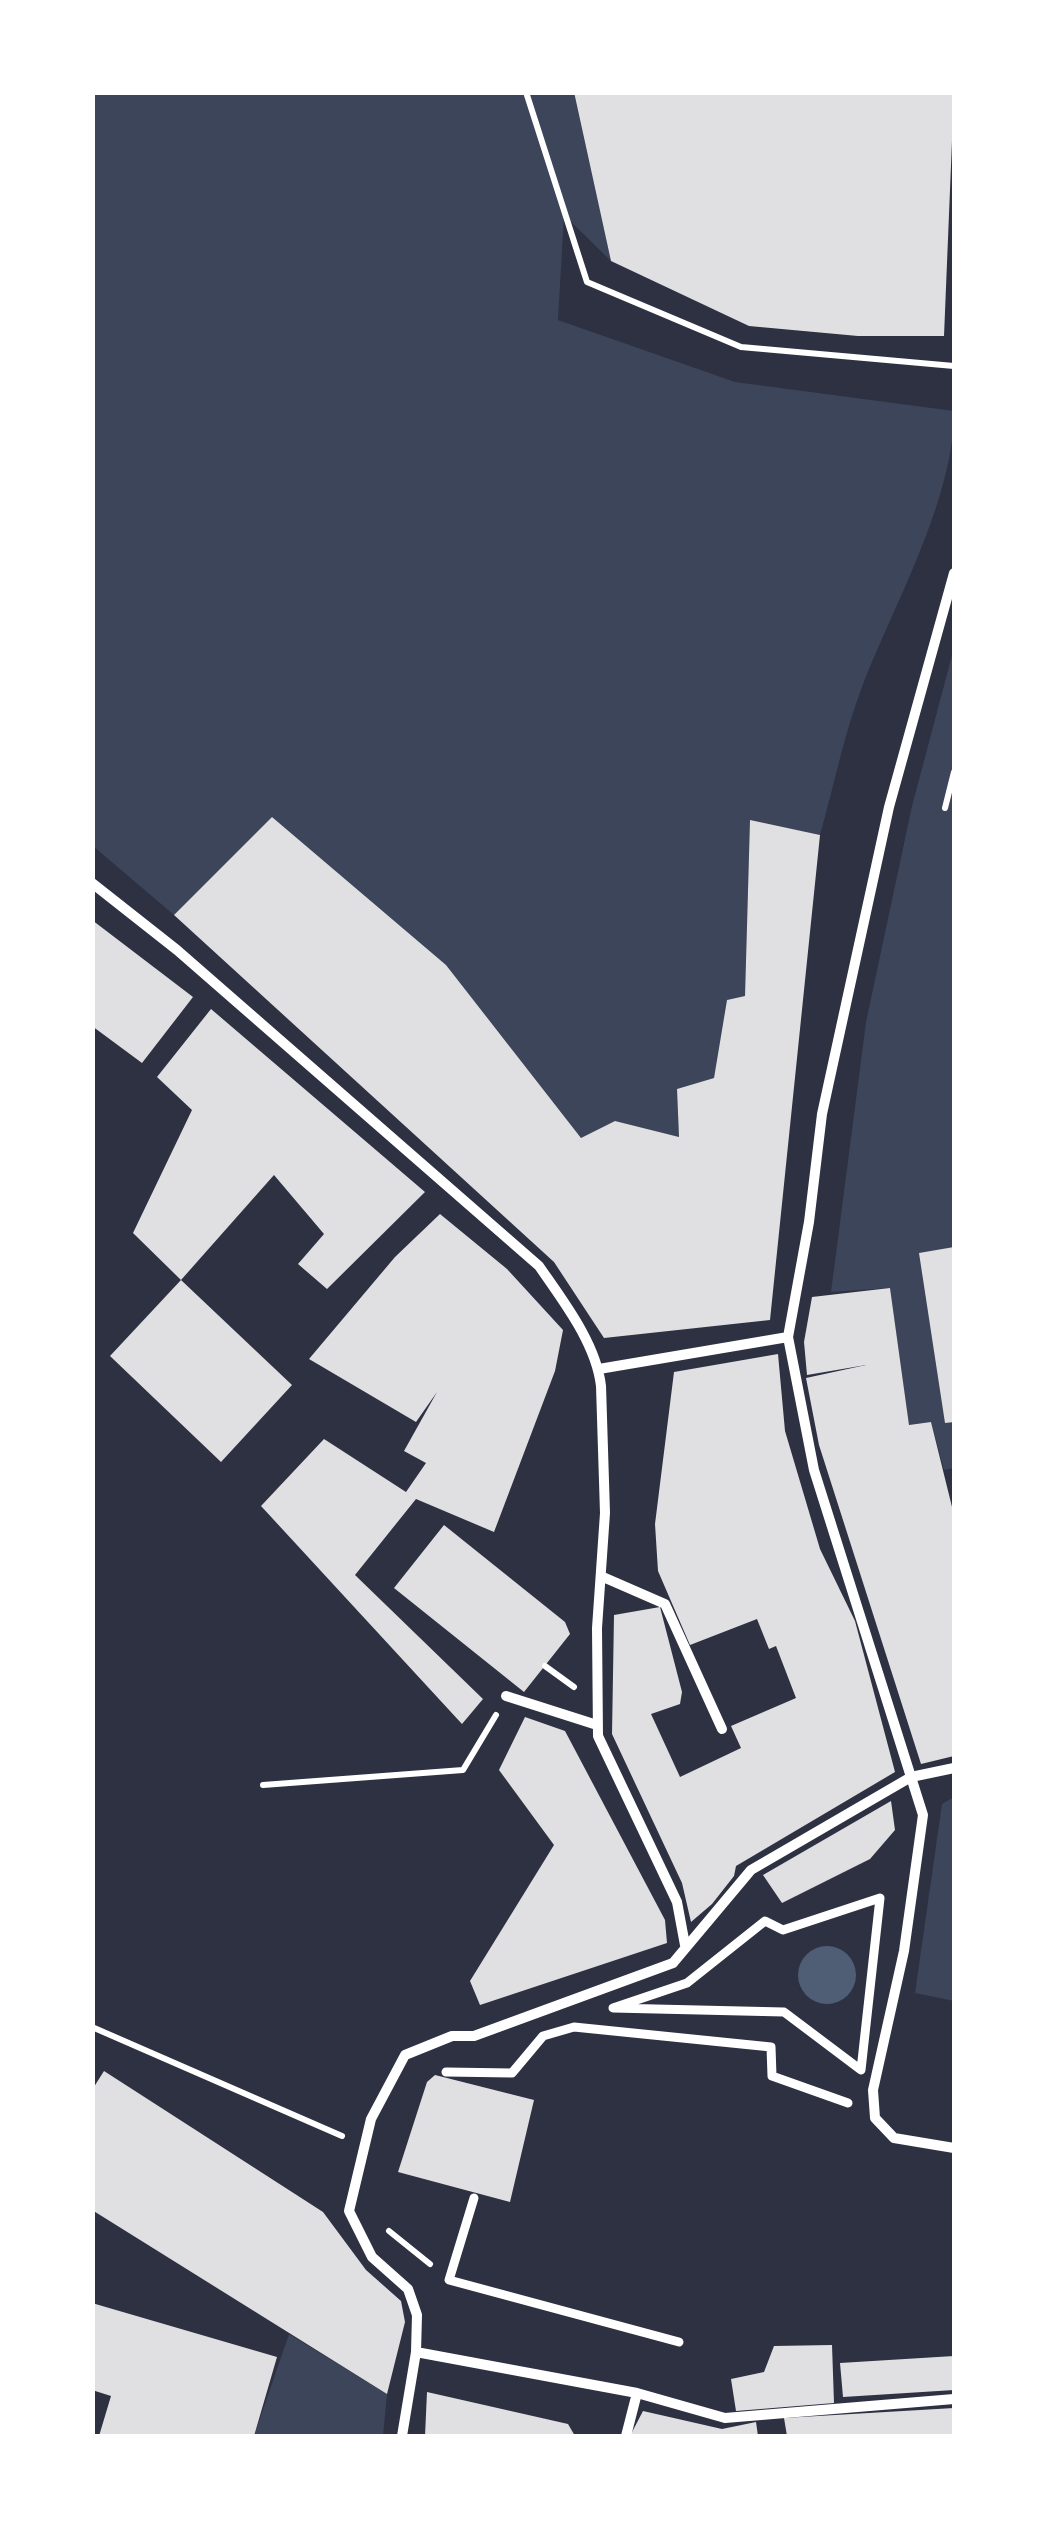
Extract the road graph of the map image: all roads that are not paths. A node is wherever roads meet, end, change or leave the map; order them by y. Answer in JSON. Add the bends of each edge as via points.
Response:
{"nodes":[{"id":1,"x":954,"y":573,"type":"edge"},
{"id":2,"x":92,"y":884,"type":"edge"},
{"id":3,"x":788,"y":1337,"type":"junction"},
{"id":4,"x":599,"y":1369,"type":"junction"},
{"id":5,"x":603,"y":1577,"type":"junction"},
{"id":6,"x":506,"y":1696,"type":"road end"},
{"id":7,"x":598,"y":1725,"type":"junction"},
{"id":8,"x":722,"y":1729,"type":"dead end"},
{"id":9,"x":954,"y":1768,"type":"edge"},
{"id":10,"x":912,"y":1778,"type":"junction"},
{"id":11,"x":686,"y":1945,"type":"junction"},
{"id":12,"x":861,"y":2070,"type":"joint"},
{"id":13,"x":446,"y":2072,"type":"dead end"},
{"id":14,"x":848,"y":2104,"type":"dead end"},
{"id":15,"x":954,"y":2148,"type":"edge"},
{"id":16,"x":474,"y":2198,"type":"dead end"},
{"id":17,"x":678,"y":2342,"type":"dead end"},
{"id":18,"x":416,"y":2352,"type":"junction"},
{"id":19,"x":637,"y":2394,"type":"junction"},
{"id":20,"x":954,"y":2398,"type":"edge"},
{"id":21,"x":402,"y":2436,"type":"edge"},
{"id":22,"x":626,"y":2436,"type":"edge"}],
"edges":[{"from":1,"to":3,"type":"street","via":[[876,864],[822,1114]]},
{"from":2,"to":4,"type":"street","via":[[178,950],[539,1266]]},
{"from":3,"to":4,"type":"street"},
{"from":3,"to":10,"type":"street","via":[[814,1470]]},
{"from":4,"to":5,"type":"street"},
{"from":5,"to":7,"type":"street"},
{"from":5,"to":8,"type":"street","via":[[666,1604]]},
{"from":6,"to":7,"type":"street"},
{"from":7,"to":11,"type":"street","via":[[677,1902]]},
{"from":9,"to":10,"type":"street"},
{"from":10,"to":11,"type":"street","via":[[751,1870]]},
{"from":10,"to":15,"type":"street","via":[[923,1815],[904,1950],[873,2090],[875,2118],[894,2138]]},
{"from":11,"to":18,"type":"street","via":[[673,1963],[405,2055],[371,2119],[348,2211],[372,2258],[408,2290],[417,2316]]},
{"from":12,"to":12,"type":"street","via":[[880,1898],[783,1930],[765,1920],[687,1982],[614,2008],[784,2012]]},
{"from":13,"to":14,"type":"street","via":[[512,2073],[542,2036],[574,2027],[771,2047],[772,2076]]},
{"from":16,"to":17,"type":"street","via":[[449,2280]]},
{"from":18,"to":19,"type":"street"},
{"from":18,"to":21,"type":"street"},
{"from":19,"to":20,"type":"street","via":[[725,2418]]},
{"from":19,"to":22,"type":"street"}]}
